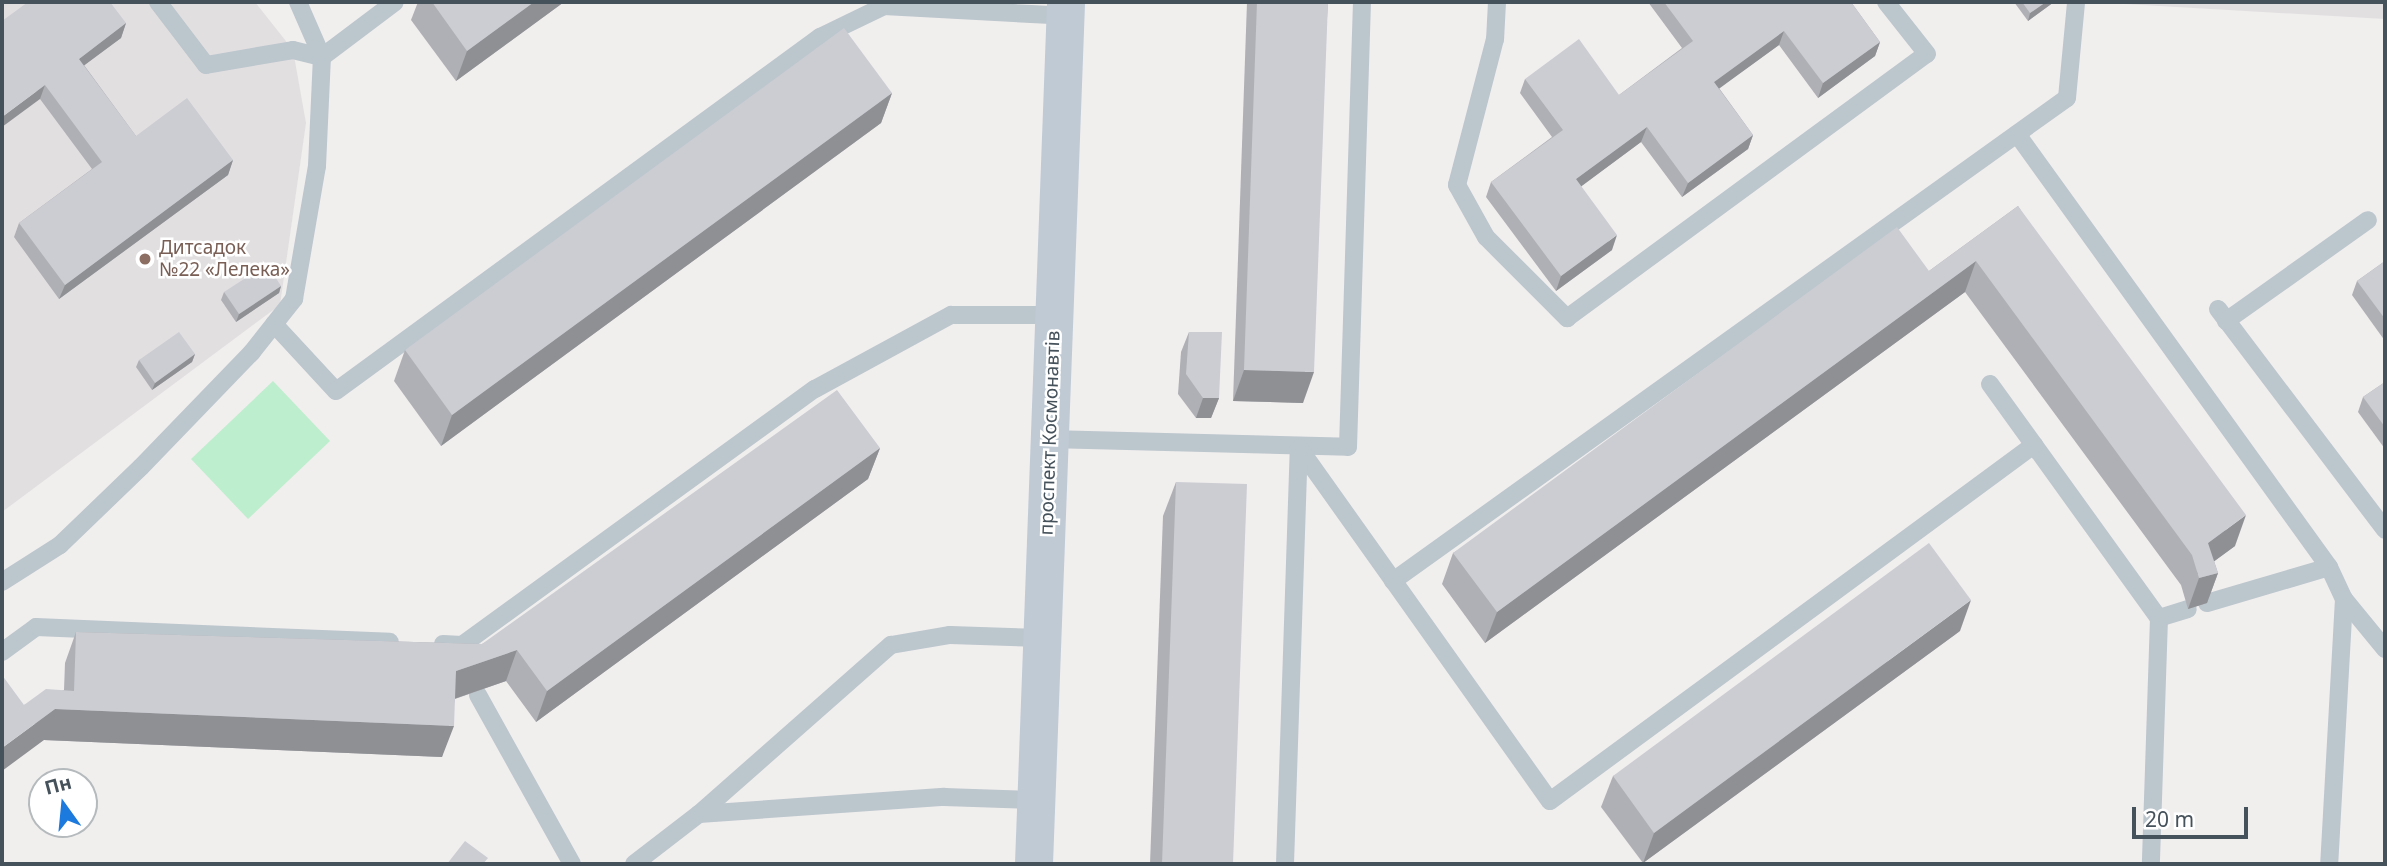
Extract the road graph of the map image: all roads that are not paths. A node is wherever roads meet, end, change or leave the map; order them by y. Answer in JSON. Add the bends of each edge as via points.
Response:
{"nodes":[{"id":1,"x":159,"y":2,"type":"edge"},
{"id":2,"x":298,"y":2,"type":"edge"},
{"id":3,"x":395,"y":2,"type":"edge"},
{"id":4,"x":1362,"y":2,"type":"edge"},
{"id":5,"x":1497,"y":2,"type":"edge"},
{"id":6,"x":1886,"y":2,"type":"edge"},
{"id":7,"x":2076,"y":2,"type":"edge"},
{"id":8,"x":1066,"y":9,"type":"edge"},
{"id":9,"x":322,"y":57,"type":"junction"},
{"id":10,"x":2017,"y":134,"type":"junction"},
{"id":11,"x":2368,"y":220,"type":"dead end"},
{"id":12,"x":1055,"y":315,"type":"junction"},
{"id":13,"x":274,"y":324,"type":"junction"},
{"id":14,"x":1990,"y":384,"type":"dead end"},
{"id":15,"x":1049,"y":439,"type":"junction"},
{"id":16,"x":2034,"y":445,"type":"junction"},
{"id":17,"x":1299,"y":447,"type":"junction"},
{"id":18,"x":2385,"y":530,"type":"edge"},
{"id":19,"x":2329,"y":567,"type":"junction"},
{"id":20,"x":1393,"y":581,"type":"junction"},
{"id":21,"x":2,"y":583,"type":"edge"},
{"id":22,"x":2344,"y":599,"type":"junction"},
{"id":23,"x":2207,"y":603,"type":"edge"},
{"id":24,"x":2188,"y":609,"type":"dead end"},
{"id":25,"x":2159,"y":618,"type":"junction"},
{"id":26,"x":1042,"y":638,"type":"junction"},
{"id":27,"x":462,"y":645,"type":"junction"},
{"id":28,"x":2385,"y":649,"type":"edge"},
{"id":29,"x":2,"y":652,"type":"edge"},
{"id":30,"x":468,"y":665,"type":"edge"},
{"id":31,"x":478,"y":695,"type":"edge"},
{"id":32,"x":1036,"y":800,"type":"junction"},
{"id":33,"x":699,"y":814,"type":"junction"},
{"id":34,"x":572,"y":864,"type":"edge"},
{"id":35,"x":635,"y":864,"type":"edge"},
{"id":36,"x":1034,"y":864,"type":"edge"},
{"id":37,"x":1285,"y":864,"type":"edge"},
{"id":38,"x":2151,"y":864,"type":"edge"},
{"id":39,"x":2329,"y":864,"type":"edge"}],
"edges":[{"from":1,"to":9,"type":"lane","via":[[206,65],[293,50]]},
{"from":2,"to":9,"type":"lane"},
{"from":3,"to":9,"type":"lane"},
{"from":4,"to":17,"type":"lane","via":[[1348,447]]},
{"from":5,"to":6,"type":"lane","via":[[1495,39],[1457,185],[1486,237],[1567,317],[1927,54]]},
{"from":7,"to":10,"type":"lane","via":[[2067,98]]},
{"from":8,"to":12,"type":"main road","name":"проспект Космонавтів"},
{"from":8,"to":13,"type":"lane","via":[[884,6],[820,37],[336,391]]},
{"from":9,"to":13,"type":"lane","via":[[317,166],[294,299]]},
{"from":10,"to":19,"type":"lane"},
{"from":10,"to":20,"type":"lane"},
{"from":11,"to":18,"type":"lane","via":[[2222,315]]},
{"from":12,"to":15,"type":"main road","name":"проспект Космонавтів"},
{"from":12,"to":27,"type":"lane","via":[[951,315],[815,389]]},
{"from":13,"to":21,"type":"lane","via":[[69,536]]},
{"from":14,"to":16,"type":"lane"},
{"from":15,"to":17,"type":"lane"},
{"from":15,"to":26,"type":"main road","name":"проспект Космонавтів"},
{"from":16,"to":20,"type":"lane","via":[[1550,801]]},
{"from":16,"to":25,"type":"lane"},
{"from":17,"to":20,"type":"lane"},
{"from":17,"to":37,"type":"lane"},
{"from":19,"to":22,"type":"lane"},
{"from":19,"to":23,"type":"lane"},
{"from":22,"to":28,"type":"lane"},
{"from":22,"to":39,"type":"lane"},
{"from":24,"to":25,"type":"lane"},
{"from":25,"to":38,"type":"lane"},
{"from":26,"to":32,"type":"main road","name":"проспект Космонавтів"},
{"from":26,"to":33,"type":"lane","via":[[950,635],[891,645]]},
{"from":27,"to":29,"type":"lane","via":[[36,627]]},
{"from":27,"to":30,"type":"lane"},
{"from":31,"to":34,"type":"lane"},
{"from":32,"to":33,"type":"lane","via":[[944,797]]},
{"from":32,"to":36,"type":"main road","name":"проспект Космонавтів"},
{"from":33,"to":35,"type":"lane"}]}
